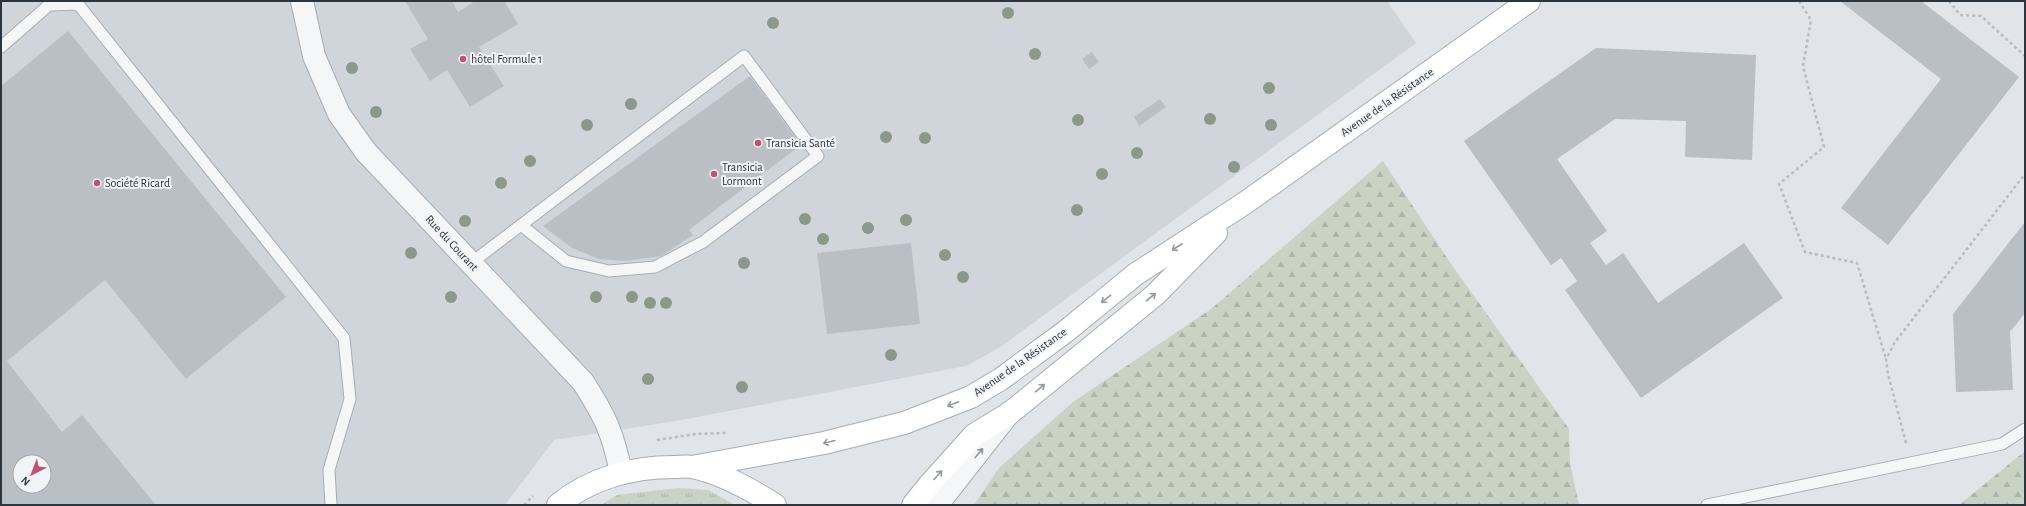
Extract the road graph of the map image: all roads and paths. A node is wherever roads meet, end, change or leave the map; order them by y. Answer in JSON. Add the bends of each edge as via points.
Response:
{"nodes":[{"id":1,"x":302,"y":1,"type":"edge"},
{"id":2,"x":1529,"y":1,"type":"edge"},
{"id":3,"x":1799,"y":1,"type":"edge"},
{"id":4,"x":1949,"y":1,"type":"edge"},
{"id":5,"x":1,"y":48,"type":"edge"},
{"id":6,"x":2025,"y":56,"type":"edge"},
{"id":7,"x":2025,"y":174,"type":"edge"},
{"id":8,"x":1245,"y":203,"type":"junction"},
{"id":9,"x":521,"y":225,"type":"junction"},
{"id":10,"x":471,"y":263,"type":"junction"},
{"id":11,"x":1886,"y":359,"type":"junction"},
{"id":12,"x":1010,"y":413,"type":"junction"},
{"id":13,"x":2025,"y":429,"type":"edge"},
{"id":14,"x":1912,"y":463,"type":"junction"},
{"id":15,"x":692,"y":467,"type":"junction"},
{"id":16,"x":621,"y":473,"type":"junction"},
{"id":17,"x":331,"y":505,"type":"edge"},
{"id":18,"x":558,"y":505,"type":"edge"},
{"id":19,"x":775,"y":505,"type":"edge"},
{"id":20,"x":913,"y":505,"type":"edge"},
{"id":21,"x":937,"y":505,"type":"edge"},
{"id":22,"x":1707,"y":505,"type":"edge"}],
"edges":[{"from":1,"to":10,"type":"street","name":"Rue du Courant","via":[[314,56],[339,114],[366,152]]},
{"from":2,"to":8,"type":"main road","name":"Avenue de la Résistance"},
{"from":3,"to":11,"type":"path","via":[[1811,20],[1803,66],[1824,147],[1779,184],[1805,252],[1856,263]]},
{"from":4,"to":6,"type":"path","via":[[1960,16],[1981,16]]},
{"from":5,"to":17,"type":"lane","via":[[49,5],[78,4],[344,338],[350,399],[329,470]]},
{"from":7,"to":11,"type":"path","via":[[1895,342]]},
{"from":12,"to":8,"type":"main road","name":"Avenue de la Résistance","one_way":true,"via":[[1155,295]]},
{"from":8,"to":15,"type":"main road","name":"Avenue de la Résistance","one_way":true,"via":[[1136,274],[1065,332],[972,397],[904,423],[824,443]]},
{"from":9,"to":9,"type":"lane","via":[[744,56],[818,156],[703,242],[655,267],[609,271],[566,261]]},
{"from":9,"to":10,"type":"lane"},
{"from":10,"to":16,"type":"street","name":"Rue du Courant","via":[[583,382],[611,431]]},
{"from":11,"to":14,"type":"path"},
{"from":20,"to":12,"type":"main road","name":"Avenue de la Résistance","one_way":true,"via":[[974,435]]},
{"from":21,"to":12,"type":"street","name":"Avenue de la Résistance","one_way":true},
{"from":13,"to":14,"type":"lane","via":[[2002,444]]},
{"from":14,"to":22,"type":"lane"},
{"from":15,"to":16,"type":"main road","via":[[655,467]]},
{"from":15,"to":19,"type":"main road","via":[[743,485]]},
{"from":16,"to":18,"type":"main road","via":[[586,486]]}]}
